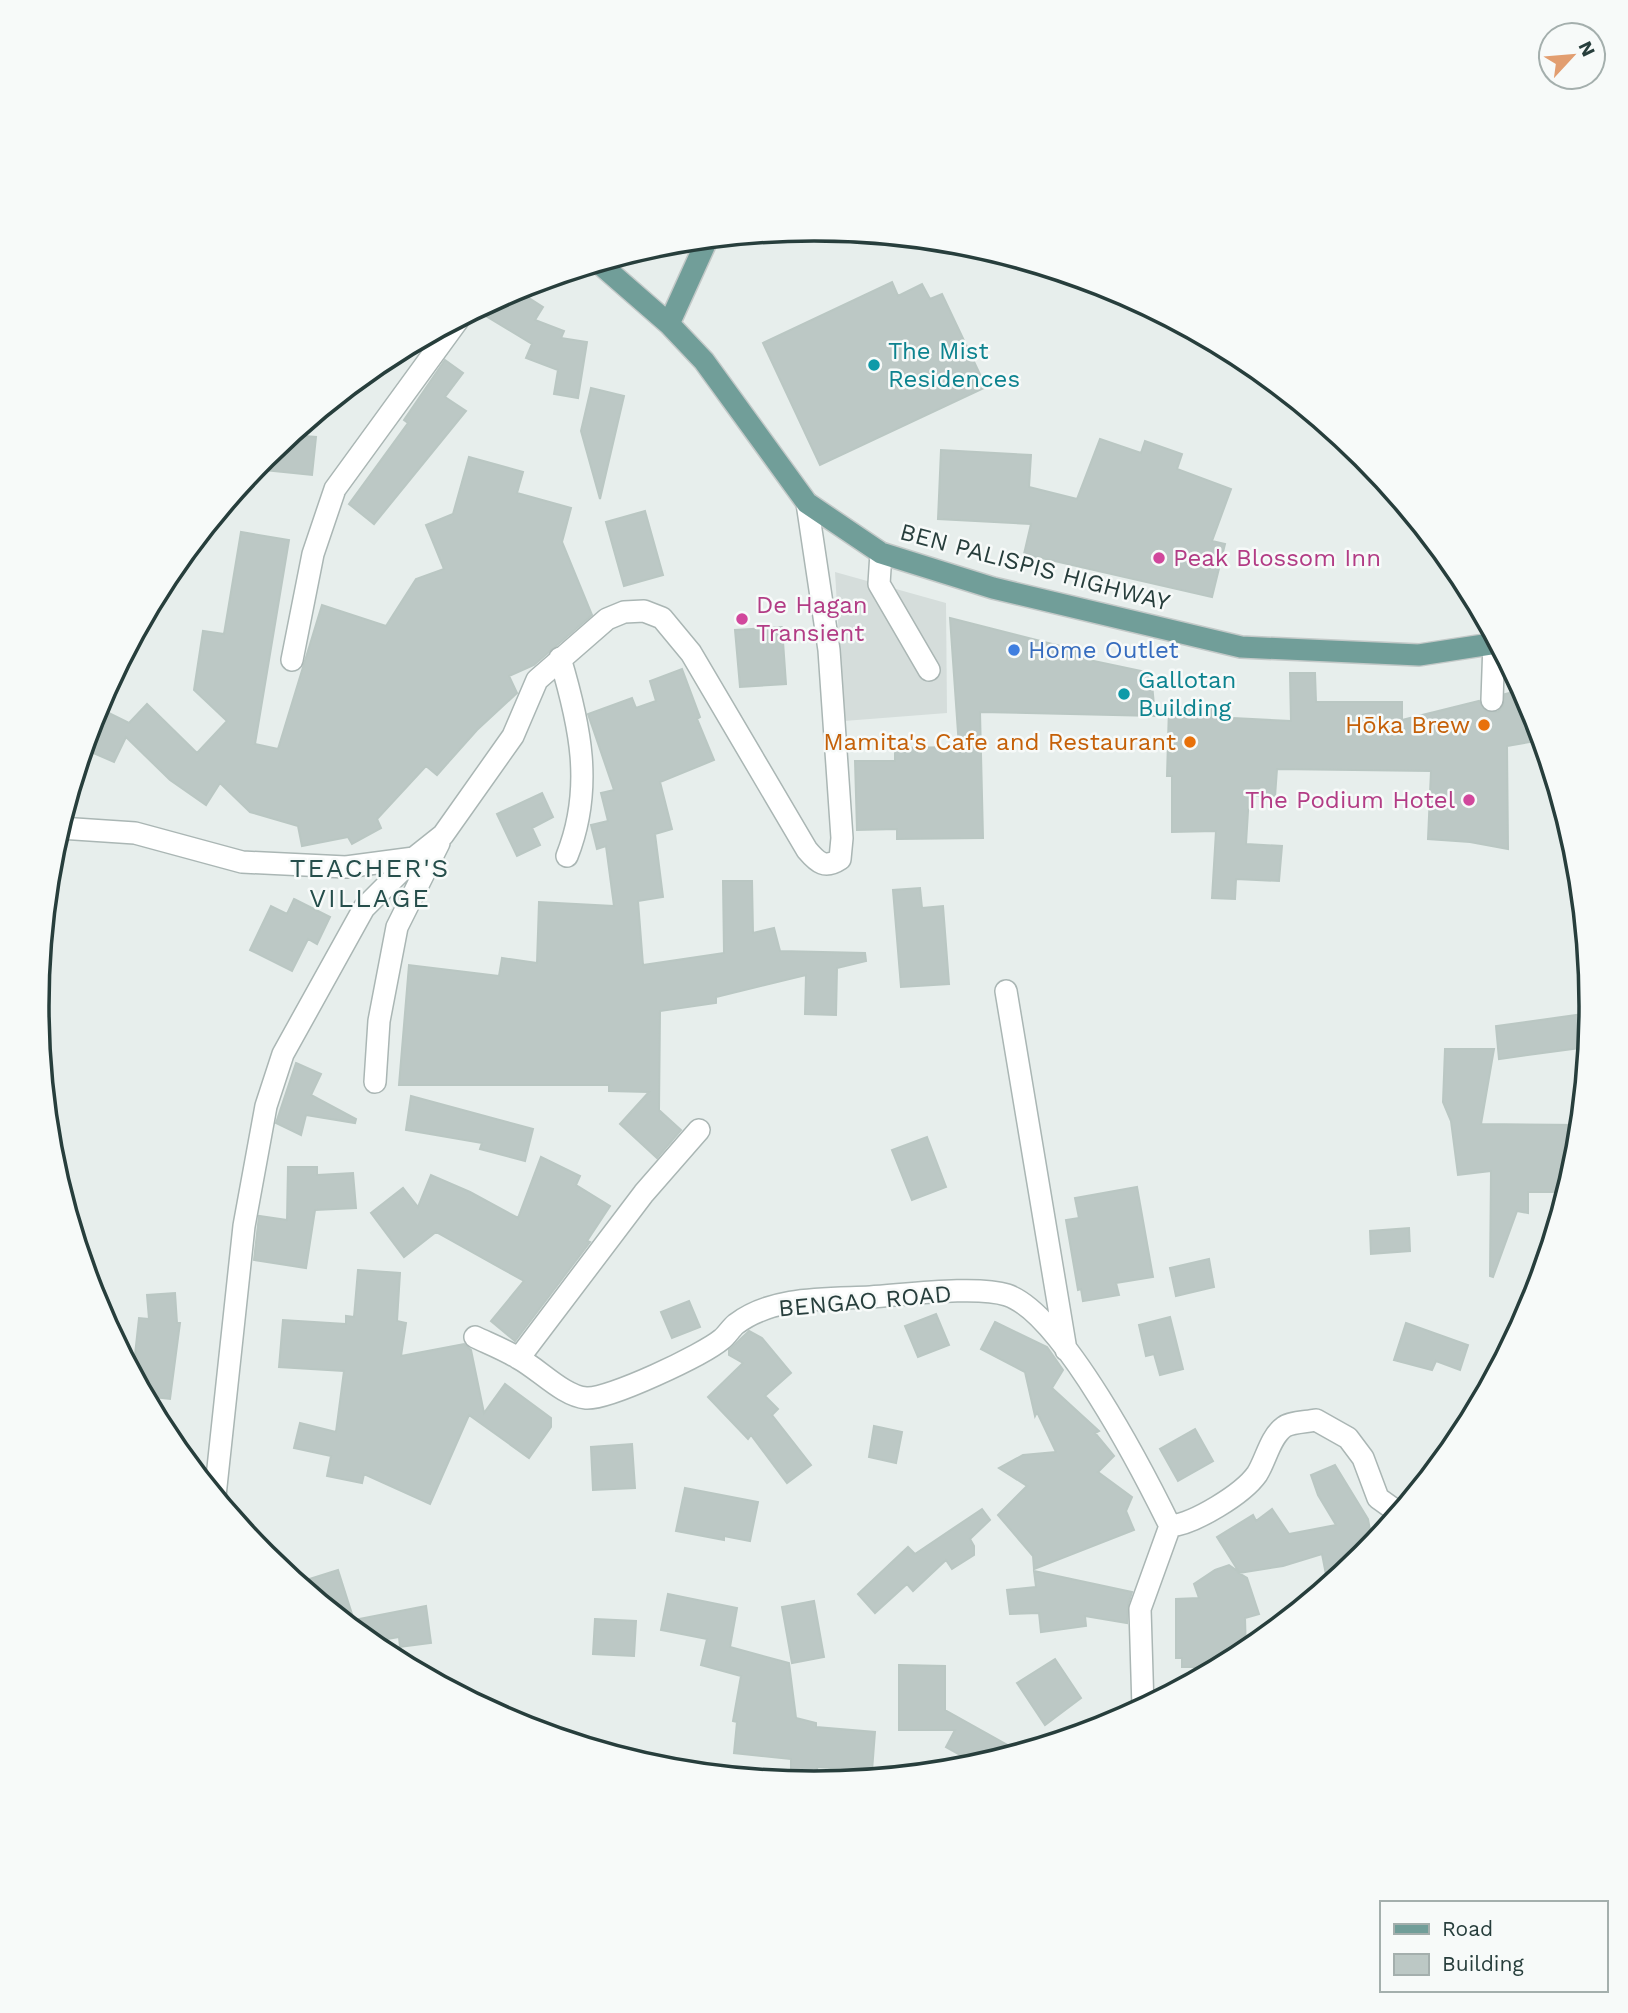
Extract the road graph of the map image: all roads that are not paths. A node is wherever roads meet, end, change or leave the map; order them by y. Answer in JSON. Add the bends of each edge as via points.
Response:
{"nodes":[{"id":1,"x":703,"y":250,"type":"edge"},
{"id":2,"x":608,"y":270,"type":"edge"},
{"id":3,"x":669,"y":324,"type":"junction"},
{"id":4,"x":446,"y":336,"type":"edge"},
{"id":5,"x":807,"y":503,"type":"junction"},
{"id":6,"x":881,"y":553,"type":"junction"},
{"id":7,"x":1488,"y":644,"type":"edge"},
{"id":8,"x":1494,"y":657,"type":"edge"},
{"id":9,"x":560,"y":658,"type":"junction"},
{"id":10,"x":292,"y":660,"type":"dead end"},
{"id":11,"x":929,"y":670,"type":"dead end"},
{"id":12,"x":1492,"y":700,"type":"dead end"},
{"id":13,"x":70,"y":829,"type":"edge"},
{"id":14,"x":443,"y":835,"type":"junction"},
{"id":15,"x":567,"y":856,"type":"dead end"},
{"id":16,"x":414,"y":858,"type":"junction"},
{"id":17,"x":1006,"y":991,"type":"dead end"},
{"id":18,"x":375,"y":1082,"type":"dead end"},
{"id":19,"x":699,"y":1130,"type":"dead end"},
{"id":20,"x":475,"y":1337,"type":"dead end"},
{"id":21,"x":1067,"y":1352,"type":"junction"},
{"id":22,"x":519,"y":1358,"type":"junction"},
{"id":23,"x":216,"y":1483,"type":"edge"},
{"id":24,"x":1392,"y":1508,"type":"edge"},
{"id":25,"x":1170,"y":1526,"type":"junction"},
{"id":26,"x":1143,"y":1697,"type":"edge"}],
"edges":[{"from":1,"to":3,"type":"main road"},
{"from":2,"to":3,"type":"main road","name":"BEN PALISPIS HIGHWAY"},
{"from":3,"to":5,"type":"main road","name":"BEN PALISPIS HIGHWAY","via":[[704,360]]},
{"from":4,"to":10,"type":"street","via":[[335,489],[313,554]]},
{"from":5,"to":6,"type":"main road","name":"BEN PALISPIS HIGHWAY"},
{"from":5,"to":9,"type":"street","via":[[829,650],[840,859],[818,863],[807,850],[691,653],[662,618],[644,611],[624,612],[607,619]]},
{"from":6,"to":7,"type":"main road","name":"BEN PALISPIS HIGHWAY","via":[[993,588],[1241,647],[1419,655]]},
{"from":6,"to":11,"type":"street","via":[[878,584]]},
{"from":8,"to":12,"type":"street"},
{"from":9,"to":14,"type":"street","via":[[537,680],[513,736]]},
{"from":9,"to":15,"type":"street","via":[[577,715],[583,758],[580,809]]},
{"from":13,"to":16,"type":"street","via":[[135,833],[242,862],[346,867]]},
{"from":14,"to":16,"type":"street"},
{"from":14,"to":18,"type":"street","via":[[397,927],[379,1021]]},
{"from":16,"to":23,"type":"street","via":[[364,908],[283,1054],[266,1106],[244,1227]]},
{"from":17,"to":21,"type":"street"},
{"from":19,"to":22,"type":"street","via":[[644,1193]]},
{"from":20,"to":22,"type":"street","name":"BENGAO ROAD"},
{"from":21,"to":22,"type":"street","name":"BENGAO ROAD","via":[[1029,1306],[1006,1295],[967,1292],[793,1302],[764,1309],[736,1324],[696,1356],[603,1397],[585,1398],[569,1391]]},
{"from":21,"to":25,"type":"street","name":"BENGAO ROAD","via":[[1132,1450]]},
{"from":24,"to":25,"type":"street","via":[[1378,1498],[1363,1458],[1348,1438],[1316,1420],[1284,1427],[1256,1475],[1240,1492],[1189,1521]]},
{"from":25,"to":26,"type":"street","via":[[1140,1609]]}]}
